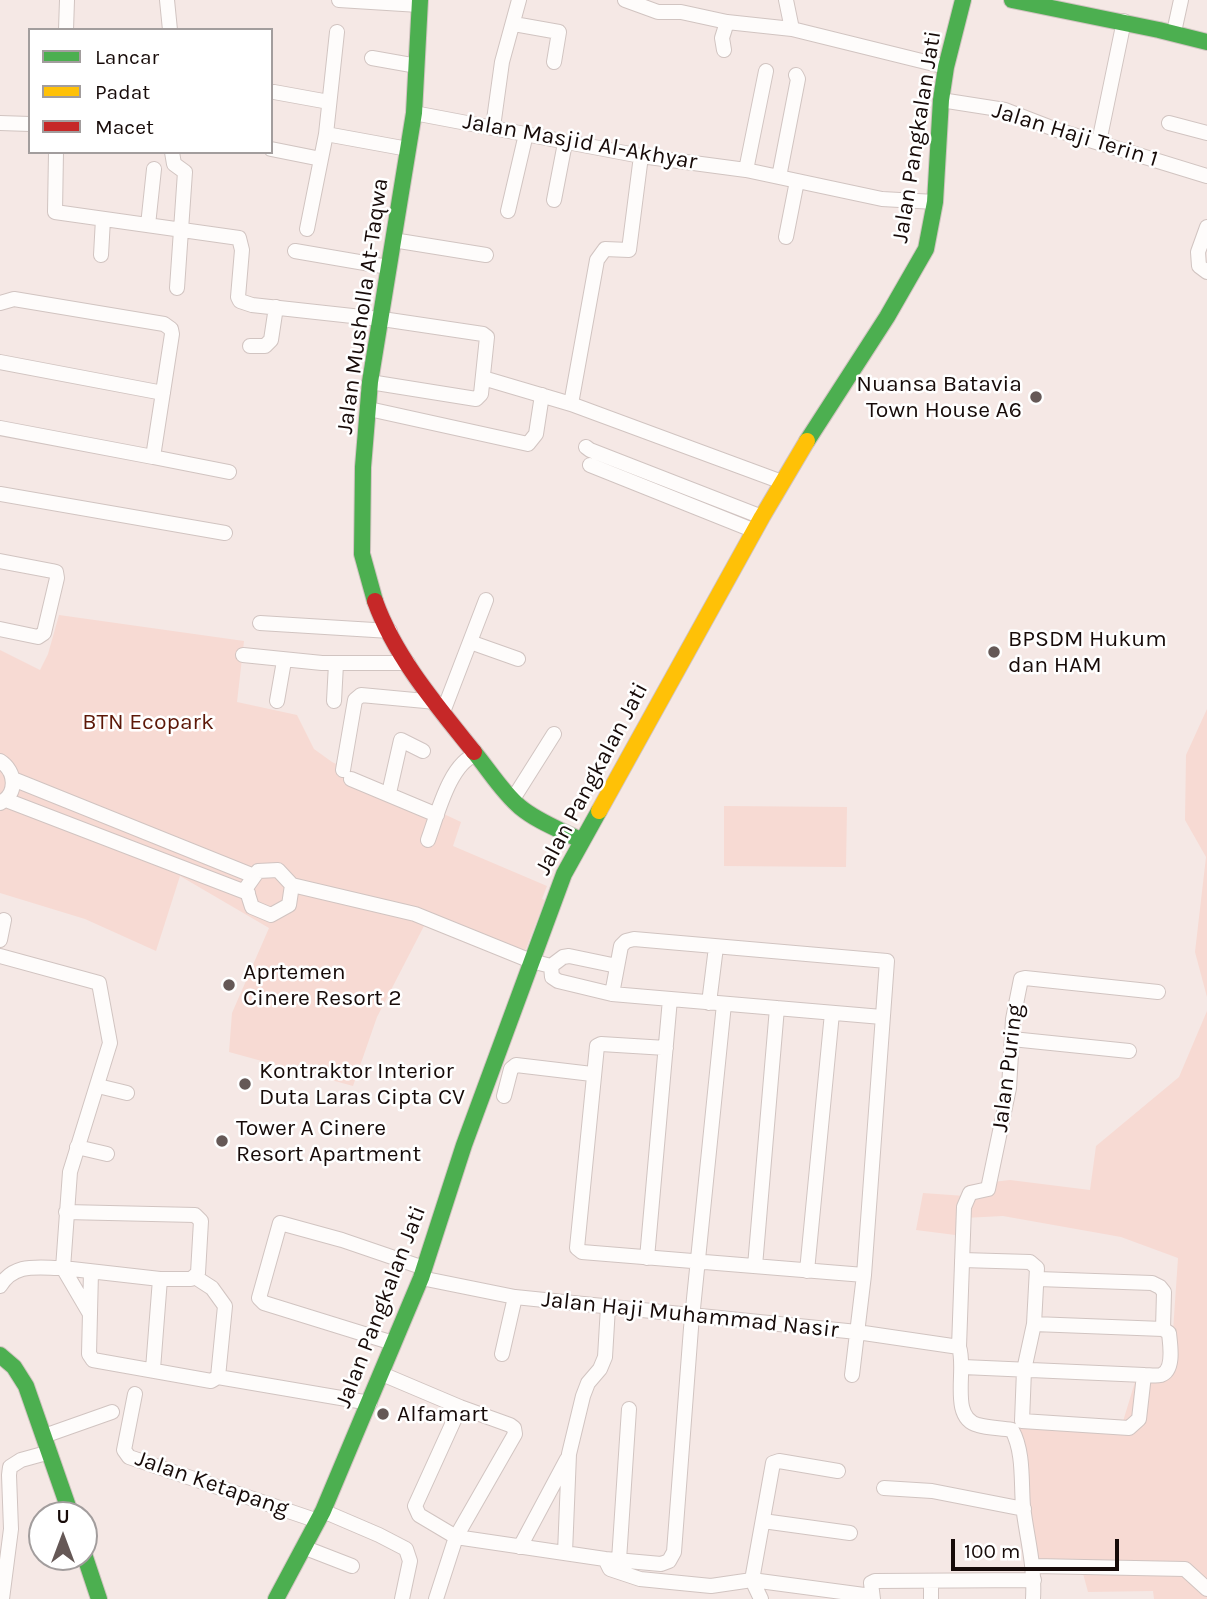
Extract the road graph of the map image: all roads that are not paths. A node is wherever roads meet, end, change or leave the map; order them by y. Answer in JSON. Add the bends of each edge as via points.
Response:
{"nodes":[{"id":1,"x":68,"y":0,"type":"edge"},
{"id":2,"x":167,"y":0,"type":"edge"},
{"id":3,"x":339,"y":0,"type":"edge"},
{"id":4,"x":519,"y":0,"type":"edge"},
{"id":5,"x":625,"y":0,"type":"edge"},
{"id":6,"x":786,"y":0,"type":"edge"},
{"id":7,"x":963,"y":0,"type":"edge"},
{"id":8,"x":1012,"y":0,"type":"edge"},
{"id":9,"x":1181,"y":0,"type":"edge"},
{"id":10,"x":419,"y":2,"type":"edge"},
{"id":11,"x":1069,"y":7,"type":"edge"},
{"id":12,"x":1124,"y":20,"type":"junction"},
{"id":13,"x":727,"y":22,"type":"junction"},
{"id":14,"x":514,"y":24,"type":"junction"},
{"id":15,"x":66,"y":28,"type":"edge"},
{"id":16,"x":170,"y":28,"type":"edge"},
{"id":17,"x":792,"y":29,"type":"junction"},
{"id":18,"x":337,"y":32,"type":"dead end"},
{"id":19,"x":1174,"y":32,"type":"junction"},
{"id":20,"x":1207,"y":42,"type":"edge"},
{"id":21,"x":724,"y":50,"type":"dead end"},
{"id":22,"x":372,"y":58,"type":"dead end"},
{"id":23,"x":554,"y":62,"type":"dead end"},
{"id":24,"x":417,"y":66,"type":"junction"},
{"id":25,"x":946,"y":67,"type":"junction"},
{"id":26,"x":766,"y":71,"type":"dead end"},
{"id":27,"x":796,"y":75,"type":"dead end"},
{"id":28,"x":274,"y":92,"type":"dead end"},
{"id":29,"x":941,"y":100,"type":"junction"},
{"id":30,"x":329,"y":102,"type":"junction"},
{"id":31,"x":414,"y":113,"type":"junction"},
{"id":32,"x":0,"y":123,"type":"edge"},
{"id":33,"x":1169,"y":123,"type":"dead end"},
{"id":34,"x":28,"y":124,"type":"edge"},
{"id":35,"x":494,"y":127,"type":"junction"},
{"id":36,"x":1207,"y":133,"type":"edge"},
{"id":37,"x":326,"y":134,"type":"junction"},
{"id":38,"x":526,"y":134,"type":"junction"},
{"id":39,"x":565,"y":142,"type":"junction"},
{"id":40,"x":1099,"y":142,"type":"junction"},
{"id":41,"x":273,"y":149,"type":"edge"},
{"id":42,"x":408,"y":149,"type":"junction"},
{"id":43,"x":56,"y":154,"type":"edge"},
{"id":44,"x":172,"y":154,"type":"edge"},
{"id":45,"x":641,"y":156,"type":"junction"},
{"id":46,"x":321,"y":159,"type":"junction"},
{"id":47,"x":154,"y":169,"type":"dead end"},
{"id":48,"x":746,"y":170,"type":"junction"},
{"id":49,"x":1207,"y":176,"type":"edge"},
{"id":50,"x":779,"y":177,"type":"junction"},
{"id":51,"x":797,"y":181,"type":"junction"},
{"id":52,"x":554,"y":200,"type":"dead end"},
{"id":53,"x":935,"y":202,"type":"junction"},
{"id":54,"x":508,"y":211,"type":"dead end"},
{"id":55,"x":103,"y":219,"type":"junction"},
{"id":56,"x":148,"y":225,"type":"junction"},
{"id":57,"x":1207,"y":227,"type":"edge"},
{"id":58,"x":307,"y":229,"type":"dead end"},
{"id":59,"x":181,"y":230,"type":"junction"},
{"id":60,"x":786,"y":237,"type":"dead end"},
{"id":61,"x":393,"y":240,"type":"junction"},
{"id":62,"x":295,"y":251,"type":"dead end"},
{"id":63,"x":101,"y":255,"type":"dead end"},
{"id":64,"x":486,"y":255,"type":"dead end"},
{"id":65,"x":388,"y":267,"type":"junction"},
{"id":66,"x":1207,"y":272,"type":"edge"},
{"id":67,"x":177,"y":288,"type":"dead end"},
{"id":68,"x":0,"y":303,"type":"edge"},
{"id":69,"x":276,"y":307,"type":"junction"},
{"id":70,"x":380,"y":319,"type":"junction"},
{"id":71,"x":250,"y":346,"type":"dead end"},
{"id":72,"x":0,"y":362,"type":"edge"},
{"id":73,"x":483,"y":378,"type":"junction"},
{"id":74,"x":370,"y":382,"type":"junction"},
{"id":75,"x":163,"y":393,"type":"junction"},
{"id":76,"x":542,"y":396,"type":"junction"},
{"id":77,"x":571,"y":404,"type":"junction"},
{"id":78,"x":369,"y":409,"type":"junction"},
{"id":79,"x":0,"y":428,"type":"edge"},
{"id":80,"x":586,"y":447,"type":"dead end"},
{"id":81,"x":153,"y":457,"type":"junction"},
{"id":82,"x":590,"y":465,"type":"dead end"},
{"id":83,"x":229,"y":472,"type":"dead end"},
{"id":84,"x":782,"y":482,"type":"junction"},
{"id":85,"x":0,"y":494,"type":"edge"},
{"id":86,"x":758,"y":524,"type":"junction"},
{"id":87,"x":225,"y":533,"type":"dead end"},
{"id":88,"x":0,"y":561,"type":"edge"},
{"id":89,"x":486,"y":600,"type":"dead end"},
{"id":90,"x":260,"y":623,"type":"dead end"},
{"id":91,"x":0,"y":629,"type":"edge"},
{"id":92,"x":390,"y":631,"type":"junction"},
{"id":93,"x":470,"y":642,"type":"junction"},
{"id":94,"x":243,"y":655,"type":"dead end"},
{"id":95,"x":518,"y":659,"type":"dead end"},
{"id":96,"x":284,"y":661,"type":"junction"},
{"id":97,"x":408,"y":663,"type":"junction"},
{"id":98,"x":336,"y":664,"type":"junction"},
{"id":99,"x":277,"y":701,"type":"dead end"},
{"id":100,"x":334,"y":701,"type":"dead end"},
{"id":101,"x":440,"y":707,"type":"junction"},
{"id":102,"x":554,"y":734,"type":"dead end"},
{"id":103,"x":423,"y":751,"type":"dead end"},
{"id":104,"x":476,"y":755,"type":"junction"},
{"id":105,"x":0,"y":761,"type":"edge"},
{"id":106,"x":13,"y":779,"type":"junction"},
{"id":107,"x":389,"y":793,"type":"junction"},
{"id":108,"x":513,"y":799,"type":"junction"},
{"id":109,"x":3,"y":802,"type":"edge"},
{"id":110,"x":437,"y":815,"type":"junction"},
{"id":111,"x":428,"y":840,"type":"dead end"},
{"id":112,"x":582,"y":841,"type":"junction"},
{"id":113,"x":212,"y":859,"type":"junction"},
{"id":114,"x":254,"y":876,"type":"junction"},
{"id":115,"x":205,"y":877,"type":"junction"},
{"id":116,"x":292,"y":885,"type":"junction"},
{"id":117,"x":248,"y":893,"type":"junction"},
{"id":118,"x":4,"y":920,"type":"dead end"},
{"id":119,"x":0,"y":940,"type":"edge"},
{"id":120,"x":716,"y":947,"type":"junction"},
{"id":121,"x":0,"y":956,"type":"edge"},
{"id":122,"x":531,"y":961,"type":"junction"},
{"id":123,"x":617,"y":965,"type":"junction"},
{"id":124,"x":551,"y":967,"type":"junction"},
{"id":125,"x":1158,"y":992,"type":"dead end"},
{"id":126,"x":612,"y":994,"type":"junction"},
{"id":127,"x":670,"y":999,"type":"junction"},
{"id":128,"x":717,"y":1003,"type":"junction"},
{"id":129,"x":777,"y":1009,"type":"junction"},
{"id":130,"x":832,"y":1013,"type":"junction"},
{"id":131,"x":882,"y":1017,"type":"junction"},
{"id":132,"x":1012,"y":1039,"type":"junction"},
{"id":133,"x":666,"y":1048,"type":"junction"},
{"id":134,"x":1129,"y":1051,"type":"dead end"},
{"id":135,"x":592,"y":1074,"type":"junction"},
{"id":136,"x":98,"y":1086,"type":"junction"},
{"id":137,"x":127,"y":1093,"type":"dead end"},
{"id":138,"x":504,"y":1096,"type":"dead end"},
{"id":139,"x":77,"y":1147,"type":"junction"},
{"id":140,"x":107,"y":1154,"type":"dead end"},
{"id":141,"x":66,"y":1212,"type":"junction"},
{"id":142,"x":647,"y":1258,"type":"junction"},
{"id":143,"x":962,"y":1260,"type":"junction"},
{"id":144,"x":698,"y":1262,"type":"junction"},
{"id":145,"x":755,"y":1266,"type":"junction"},
{"id":146,"x":63,"y":1268,"type":"junction"},
{"id":147,"x":807,"y":1271,"type":"junction"},
{"id":148,"x":91,"y":1272,"type":"junction"},
{"id":149,"x":423,"y":1273,"type":"junction"},
{"id":150,"x":864,"y":1275,"type":"junction"},
{"id":151,"x":195,"y":1277,"type":"junction"},
{"id":152,"x":160,"y":1279,"type":"junction"},
{"id":153,"x":1038,"y":1279,"type":"junction"},
{"id":154,"x":0,"y":1286,"type":"edge"},
{"id":155,"x":515,"y":1297,"type":"junction"},
{"id":156,"x":608,"y":1307,"type":"junction"},
{"id":157,"x":90,"y":1314,"type":"junction"},
{"id":158,"x":692,"y":1316,"type":"junction"},
{"id":159,"x":1034,"y":1324,"type":"junction"},
{"id":160,"x":1163,"y":1329,"type":"junction"},
{"id":161,"x":858,"y":1332,"type":"junction"},
{"id":162,"x":393,"y":1343,"type":"junction"},
{"id":163,"x":959,"y":1347,"type":"junction"},
{"id":164,"x":502,"y":1354,"type":"dead end"},
{"id":165,"x":0,"y":1355,"type":"edge"},
{"id":166,"x":962,"y":1367,"type":"junction"},
{"id":167,"x":153,"y":1369,"type":"junction"},
{"id":168,"x":1024,"y":1370,"type":"junction"},
{"id":169,"x":382,"y":1374,"type":"junction"},
{"id":170,"x":852,"y":1375,"type":"dead end"},
{"id":171,"x":1144,"y":1376,"type":"junction"},
{"id":172,"x":218,"y":1377,"type":"junction"},
{"id":173,"x":135,"y":1394,"type":"dead end"},
{"id":174,"x":370,"y":1403,"type":"junction"},
{"id":175,"x":460,"y":1407,"type":"junction"},
{"id":176,"x":629,"y":1409,"type":"dead end"},
{"id":177,"x":112,"y":1412,"type":"dead end"},
{"id":178,"x":44,"y":1436,"type":"junction"},
{"id":179,"x":50,"y":1452,"type":"junction"},
{"id":180,"x":569,"y":1454,"type":"junction"},
{"id":181,"x":838,"y":1471,"type":"dead end"},
{"id":182,"x":884,"y":1488,"type":"dead end"},
{"id":183,"x":66,"y":1501,"type":"edge"},
{"id":184,"x":1024,"y":1509,"type":"junction"},
{"id":185,"x":320,"y":1516,"type":"junction"},
{"id":186,"x":764,"y":1521,"type":"junction"},
{"id":187,"x":850,"y":1533,"type":"dead end"},
{"id":188,"x":456,"y":1537,"type":"junction"},
{"id":189,"x":520,"y":1547,"type":"junction"},
{"id":190,"x":303,"y":1548,"type":"junction"},
{"id":191,"x":565,"y":1553,"type":"junction"},
{"id":192,"x":612,"y":1559,"type":"junction"},
{"id":193,"x":352,"y":1566,"type":"dead end"},
{"id":194,"x":90,"y":1571,"type":"edge"},
{"id":195,"x":1034,"y":1573,"type":"junction"},
{"id":196,"x":752,"y":1580,"type":"junction"},
{"id":197,"x":930,"y":1581,"type":"junction"},
{"id":198,"x":1207,"y":1589,"type":"edge"},
{"id":199,"x":869,"y":1597,"type":"edge"},
{"id":200,"x":2,"y":1599,"type":"edge"},
{"id":201,"x":99,"y":1599,"type":"edge"},
{"id":202,"x":276,"y":1599,"type":"edge"},
{"id":203,"x":402,"y":1599,"type":"edge"},
{"id":204,"x":436,"y":1599,"type":"edge"},
{"id":205,"x":761,"y":1599,"type":"edge"},
{"id":206,"x":931,"y":1599,"type":"edge"},
{"id":207,"x":1033,"y":1599,"type":"edge"}],
"edges":[{"from":1,"to":15,"type":"street"},
{"from":2,"to":16,"type":"street"},
{"from":3,"to":10,"type":"street"},
{"from":4,"to":14,"type":"street"},
{"from":5,"to":13,"type":"street","via":[[658,12]]},
{"from":6,"to":17,"type":"street"},
{"from":7,"to":25,"type":"main road","name":"Jalan Pangkalan Jati"},
{"from":8,"to":11,"type":"main road"},
{"from":9,"to":19,"type":"street"},
{"from":10,"to":24,"type":"main road","name":"Jalan Musholla At-Taqwa"},
{"from":11,"to":12,"type":"main road"},
{"from":12,"to":19,"type":"main road"},
{"from":12,"to":40,"type":"street"},
{"from":13,"to":17,"type":"street"},
{"from":13,"to":21,"type":"street"},
{"from":14,"to":23,"type":"street","via":[[559,32]]},
{"from":14,"to":35,"type":"street","via":[[502,62]]},
{"from":17,"to":25,"type":"street"},
{"from":18,"to":30,"type":"street"},
{"from":19,"to":20,"type":"main road"},
{"from":22,"to":24,"type":"street"},
{"from":24,"to":31,"type":"main road","name":"Jalan Musholla At-Taqwa"},
{"from":25,"to":29,"type":"main road","name":"Jalan Pangkalan Jati"},
{"from":26,"to":48,"type":"street"},
{"from":27,"to":50,"type":"street"},
{"from":28,"to":30,"type":"street"},
{"from":29,"to":40,"type":"street","name":"Jalan Haji Terin 1","via":[[1005,110]]},
{"from":29,"to":53,"type":"main road","name":"Jalan Pangkalan Jati"},
{"from":30,"to":37,"type":"street"},
{"from":31,"to":35,"type":"street","name":"Jalan Masjid Al-Akhyar"},
{"from":31,"to":42,"type":"main road","name":"Jalan Musholla At-Taqwa"},
{"from":32,"to":34,"type":"street"},
{"from":33,"to":36,"type":"street"},
{"from":35,"to":38,"type":"street","name":"Jalan Masjid Al-Akhyar"},
{"from":37,"to":42,"type":"street"},
{"from":37,"to":46,"type":"street"},
{"from":38,"to":39,"type":"street","name":"Jalan Masjid Al-Akhyar"},
{"from":38,"to":54,"type":"street"},
{"from":39,"to":45,"type":"street","name":"Jalan Masjid Al-Akhyar"},
{"from":39,"to":52,"type":"street"},
{"from":40,"to":49,"type":"street","name":"Jalan Haji Terin 1"},
{"from":41,"to":46,"type":"street"},
{"from":42,"to":61,"type":"main road","name":"Jalan Musholla At-Taqwa"},
{"from":43,"to":55,"type":"street","via":[[55,212]]},
{"from":44,"to":59,"type":"street","via":[[174,163],[185,172]]},
{"from":45,"to":48,"type":"street","name":"Jalan Masjid Al-Akhyar"},
{"from":45,"to":77,"type":"street","via":[[629,250],[605,249],[597,260]]},
{"from":46,"to":58,"type":"street"},
{"from":47,"to":56,"type":"street"},
{"from":48,"to":50,"type":"street","name":"Jalan Masjid Al-Akhyar"},
{"from":50,"to":51,"type":"street","name":"Jalan Masjid Al-Akhyar"},
{"from":51,"to":53,"type":"street","name":"Jalan Masjid Al-Akhyar","via":[[882,200]]},
{"from":51,"to":60,"type":"street"},
{"from":53,"to":84,"type":"main road","name":"Jalan Pangkalan Jati","via":[[926,249]]},
{"from":55,"to":56,"type":"street"},
{"from":55,"to":63,"type":"street"},
{"from":56,"to":59,"type":"street"},
{"from":57,"to":66,"type":"street","via":[[1198,252],[1199,266]]},
{"from":59,"to":67,"type":"street"},
{"from":59,"to":69,"type":"street","via":[[239,237],[240,301]]},
{"from":61,"to":64,"type":"street"},
{"from":61,"to":65,"type":"main road","name":"Jalan Musholla At-Taqwa"},
{"from":62,"to":65,"type":"street"},
{"from":65,"to":70,"type":"main road","name":"Jalan Musholla At-Taqwa"},
{"from":68,"to":75,"type":"street","via":[[13,299],[164,324],[172,334]]},
{"from":69,"to":70,"type":"street"},
{"from":69,"to":71,"type":"street","via":[[271,340],[265,346]]},
{"from":70,"to":73,"type":"street","via":[[485,335]]},
{"from":70,"to":74,"type":"main road","name":"Jalan Musholla At-Taqwa"},
{"from":72,"to":75,"type":"street"},
{"from":73,"to":74,"type":"street","via":[[476,399]]},
{"from":73,"to":76,"type":"street"},
{"from":74,"to":78,"type":"main road","name":"Jalan Musholla At-Taqwa"},
{"from":75,"to":81,"type":"street"},
{"from":76,"to":77,"type":"street"},
{"from":76,"to":78,"type":"street","via":[[536,434],[528,444]]},
{"from":77,"to":84,"type":"street"},
{"from":78,"to":92,"type":"main road","name":"Jalan Musholla At-Taqwa","via":[[362,554],[369,588]]},
{"from":79,"to":81,"type":"street"},
{"from":80,"to":86,"type":"street"},
{"from":81,"to":83,"type":"street"},
{"from":82,"to":86,"type":"street"},
{"from":84,"to":86,"type":"main road","name":"Jalan Pangkalan Jati"},
{"from":85,"to":87,"type":"street"},
{"from":86,"to":112,"type":"main road","name":"Jalan Pangkalan Jati"},
{"from":88,"to":91,"type":"street","via":[[56,572],[57,579],[44,633],[38,637]]},
{"from":89,"to":93,"type":"street"},
{"from":90,"to":92,"type":"street"},
{"from":92,"to":97,"type":"main road","name":"Jalan Musholla At-Taqwa"},
{"from":93,"to":95,"type":"street"},
{"from":93,"to":101,"type":"street"},
{"from":94,"to":96,"type":"street"},
{"from":96,"to":98,"type":"street"},
{"from":96,"to":99,"type":"street"},
{"from":97,"to":98,"type":"street"},
{"from":97,"to":101,"type":"main road","name":"Jalan Musholla At-Taqwa"},
{"from":98,"to":100,"type":"street"},
{"from":101,"to":104,"type":"main road","name":"Jalan Musholla At-Taqwa"},
{"from":101,"to":107,"type":"street","via":[[361,695],[355,700],[347,774]]},
{"from":102,"to":108,"type":"street"},
{"from":103,"to":107,"type":"street","via":[[401,740]]},
{"from":104,"to":108,"type":"main road","name":"Jalan Musholla At-Taqwa"},
{"from":104,"to":110,"type":"street","via":[[468,757],[450,780]]},
{"from":105,"to":106,"type":"street"},
{"from":106,"to":109,"type":"street","via":[[12,791]]},
{"from":106,"to":113,"type":"street"},
{"from":107,"to":110,"type":"street"},
{"from":108,"to":112,"type":"main road","name":"Jalan Musholla At-Taqwa","via":[[529,814]]},
{"from":109,"to":115,"type":"street"},
{"from":110,"to":111,"type":"street"},
{"from":112,"to":122,"type":"main road","name":"Jalan Pangkalan Jati","via":[[564,874]]},
{"from":113,"to":114,"type":"street"},
{"from":113,"to":115,"type":"street"},
{"from":114,"to":116,"type":"street","via":[[258,871],[278,870]]},
{"from":114,"to":117,"type":"street","via":[[246,888]]},
{"from":115,"to":117,"type":"street"},
{"from":116,"to":117,"type":"street","via":[[289,905],[271,915],[252,907]]},
{"from":116,"to":122,"type":"street","via":[[415,914]]},
{"from":118,"to":119,"type":"street"},
{"from":120,"to":123,"type":"street","via":[[634,939],[621,946]]},
{"from":120,"to":128,"type":"street"},
{"from":120,"to":131,"type":"street","via":[[887,961]]},
{"from":121,"to":136,"type":"street","via":[[99,983],[110,1043]]},
{"from":122,"to":124,"type":"street"},
{"from":122,"to":149,"type":"main road","name":"Jalan Pangkalan Jati"},
{"from":123,"to":124,"type":"street","via":[[569,956]]},
{"from":123,"to":126,"type":"street"},
{"from":124,"to":126,"type":"street","via":[[551,977],[558,981]]},
{"from":125,"to":132,"type":"street","name":"Jalan Puring","via":[[1024,978],[1018,982]]},
{"from":126,"to":127,"type":"street"},
{"from":127,"to":128,"type":"street"},
{"from":127,"to":133,"type":"street"},
{"from":128,"to":129,"type":"street"},
{"from":128,"to":144,"type":"street"},
{"from":129,"to":130,"type":"street"},
{"from":129,"to":145,"type":"street"},
{"from":130,"to":131,"type":"street"},
{"from":130,"to":147,"type":"street"},
{"from":131,"to":150,"type":"street"},
{"from":132,"to":134,"type":"street"},
{"from":132,"to":143,"type":"street","name":"Jalan Puring","via":[[1003,1126],[988,1189],[970,1193],[964,1207]]},
{"from":133,"to":135,"type":"street","via":[[601,1044],[594,1053]]},
{"from":133,"to":142,"type":"street"},
{"from":135,"to":138,"type":"street","via":[[516,1065]]},
{"from":135,"to":142,"type":"street","via":[[576,1244],[582,1252]]},
{"from":136,"to":137,"type":"street"},
{"from":136,"to":139,"type":"street"},
{"from":139,"to":140,"type":"street"},
{"from":139,"to":141,"type":"street","via":[[69,1172]]},
{"from":141,"to":146,"type":"street"},
{"from":141,"to":151,"type":"street","via":[[198,1216]]},
{"from":142,"to":144,"type":"street"},
{"from":143,"to":153,"type":"street","via":[[1030,1262],[1037,1268]]},
{"from":143,"to":163,"type":"street","name":"Jalan Puring"},
{"from":144,"to":145,"type":"street"},
{"from":144,"to":158,"type":"street"},
{"from":145,"to":147,"type":"street"},
{"from":146,"to":148,"type":"street"},
{"from":146,"to":154,"type":"street","via":[[24,1268],[6,1276]]},
{"from":146,"to":157,"type":"street"},
{"from":147,"to":150,"type":"street"},
{"from":148,"to":152,"type":"street"},
{"from":148,"to":157,"type":"street"},
{"from":149,"to":155,"type":"street","name":"Jalan Haji Muhammad Nasir"},
{"from":149,"to":162,"type":"main road","name":"Jalan Pangkalan Jati"},
{"from":149,"to":162,"type":"street","name":"Jalan Haji Muhammad Nasir","via":[[342,1240],[280,1223],[259,1297],[264,1303]]},
{"from":150,"to":161,"type":"street"},
{"from":151,"to":152,"type":"street"},
{"from":151,"to":172,"type":"street","via":[[212,1288],[225,1306]]},
{"from":152,"to":167,"type":"street"},
{"from":153,"to":159,"type":"street"},
{"from":153,"to":160,"type":"street","via":[[1152,1283],[1164,1292]]},
{"from":155,"to":156,"type":"street","name":"Jalan Haji Muhammad Nasir"},
{"from":155,"to":164,"type":"street"},
{"from":156,"to":158,"type":"street","name":"Jalan Haji Muhammad Nasir"},
{"from":156,"to":180,"type":"street","via":[[605,1357],[583,1396]]},
{"from":157,"to":167,"type":"street","via":[[89,1354],[93,1360]]},
{"from":158,"to":161,"type":"street","name":"Jalan Haji Muhammad Nasir"},
{"from":158,"to":192,"type":"street","via":[[674,1552],[661,1564]]},
{"from":159,"to":160,"type":"street"},
{"from":159,"to":168,"type":"street"},
{"from":160,"to":171,"type":"street","via":[[1169,1333],[1167,1371]]},
{"from":161,"to":163,"type":"street","name":"Jalan Haji Muhammad Nasir"},
{"from":161,"to":170,"type":"street"},
{"from":162,"to":169,"type":"main road","name":"Jalan Pangkalan Jati"},
{"from":163,"to":166,"type":"street","name":"Jalan Puring"},
{"from":165,"to":178,"type":"main road","via":[[26,1386]]},
{"from":166,"to":168,"type":"street"},
{"from":166,"to":184,"type":"street","name":"Jalan Puring","via":[[961,1401],[968,1421],[1012,1430],[1017,1441]]},
{"from":167,"to":172,"type":"street","via":[[211,1381]]},
{"from":168,"to":171,"type":"street"},
{"from":168,"to":171,"type":"street","via":[[1022,1421],[1129,1428],[1139,1419]]},
{"from":169,"to":174,"type":"main road","name":"Jalan Pangkalan Jati"},
{"from":169,"to":175,"type":"street"},
{"from":172,"to":174,"type":"street"},
{"from":173,"to":185,"type":"street","name":"Jalan Ketapang","via":[[124,1450],[129,1457]]},
{"from":174,"to":185,"type":"main road","name":"Jalan Pangkalan Jati"},
{"from":175,"to":188,"type":"street","via":[[415,1506],[419,1515]]},
{"from":175,"to":188,"type":"street","via":[[510,1425],[515,1434]]},
{"from":176,"to":192,"type":"street"},
{"from":177,"to":178,"type":"street"},
{"from":178,"to":179,"type":"main road"},
{"from":179,"to":183,"type":"main road"},
{"from":179,"to":200,"type":"street","via":[[10,1468],[11,1529]]},
{"from":180,"to":189,"type":"street"},
{"from":180,"to":191,"type":"street"},
{"from":181,"to":186,"type":"street","via":[[773,1463]]},
{"from":182,"to":184,"type":"street"},
{"from":184,"to":195,"type":"street"},
{"from":185,"to":190,"type":"main road","name":"Jalan Pangkalan Jati"},
{"from":185,"to":203,"type":"street","name":"Jalan Ketapang","via":[[406,1549],[410,1561]]},
{"from":186,"to":187,"type":"street"},
{"from":186,"to":196,"type":"street"},
{"from":188,"to":189,"type":"street"},
{"from":188,"to":204,"type":"street"},
{"from":189,"to":191,"type":"street"},
{"from":190,"to":193,"type":"street"},
{"from":190,"to":202,"type":"main road","name":"Jalan Pangkalan Jati"},
{"from":191,"to":192,"type":"street"},
{"from":192,"to":196,"type":"street","via":[[610,1569],[640,1579],[711,1586]]},
{"from":194,"to":201,"type":"main road"},
{"from":195,"to":197,"type":"street"},
{"from":195,"to":198,"type":"street","via":[[1185,1569]]},
{"from":195,"to":207,"type":"street"},
{"from":196,"to":199,"type":"street"},
{"from":196,"to":205,"type":"street"},
{"from":197,"to":199,"type":"street","via":[[871,1583]]},
{"from":197,"to":206,"type":"street"}]}
